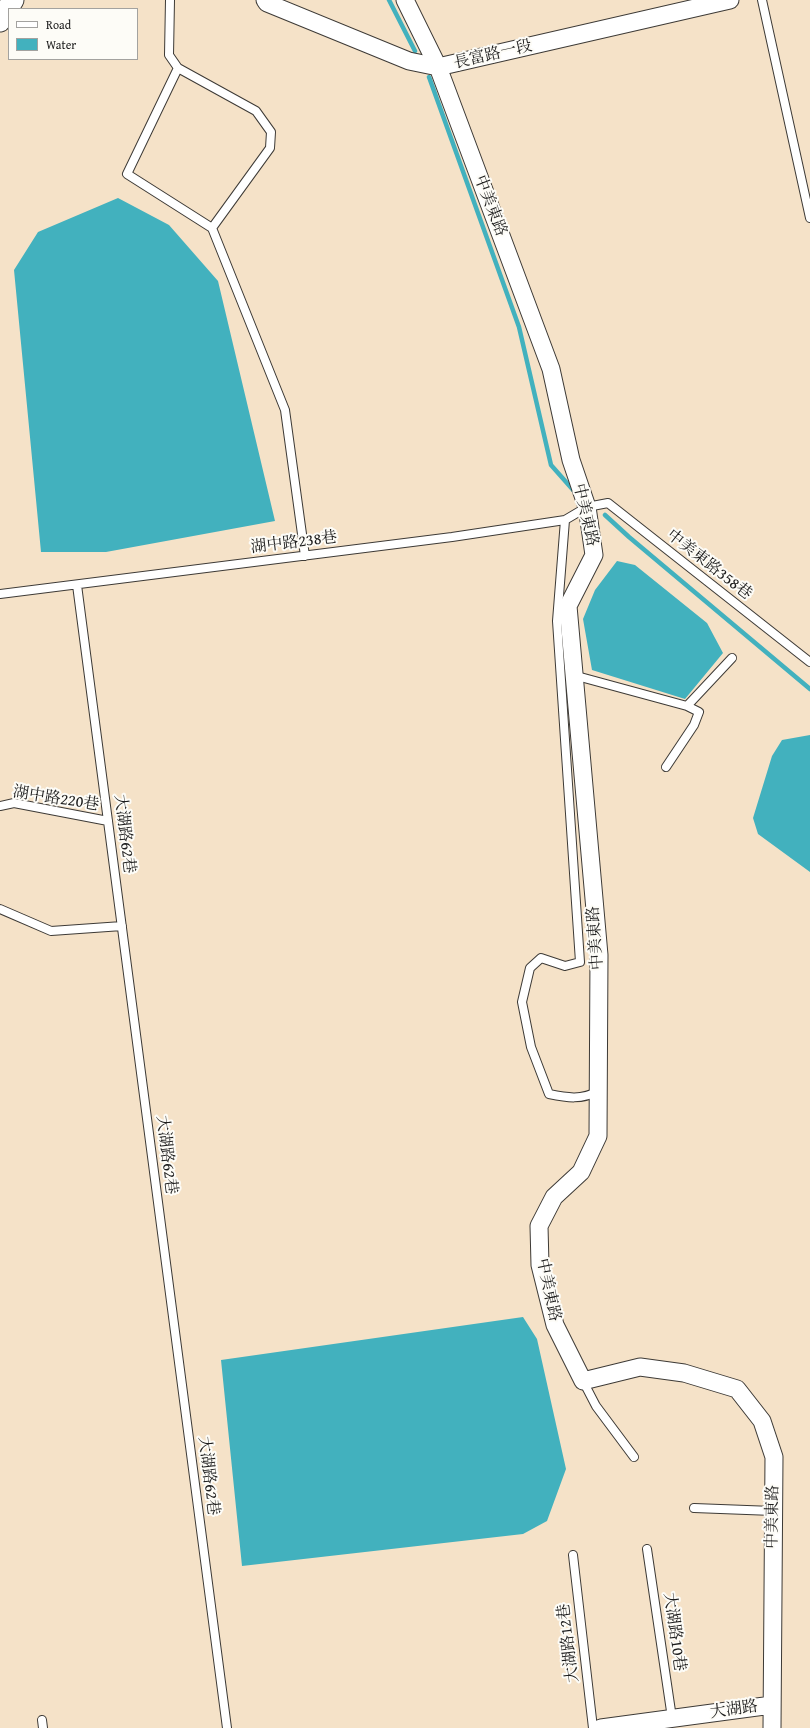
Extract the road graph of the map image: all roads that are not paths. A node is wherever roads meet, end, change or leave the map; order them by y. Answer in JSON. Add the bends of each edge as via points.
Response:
{"nodes":[{"id":1,"x":12,"y":0,"type":"edge"},
{"id":2,"x":170,"y":0,"type":"edge"},
{"id":3,"x":405,"y":0,"type":"edge"},
{"id":4,"x":730,"y":0,"type":"edge"},
{"id":5,"x":762,"y":0,"type":"edge"},
{"id":6,"x":264,"y":1,"type":"edge"},
{"id":7,"x":0,"y":21,"type":"edge"},
{"id":8,"x":438,"y":67,"type":"junction"},
{"id":9,"x":178,"y":68,"type":"junction"},
{"id":10,"x":810,"y":218,"type":"edge"},
{"id":11,"x":212,"y":228,"type":"junction"},
{"id":12,"x":587,"y":507,"type":"junction"},
{"id":13,"x":565,"y":520,"type":"junction"},
{"id":14,"x":305,"y":556,"type":"junction"},
{"id":15,"x":77,"y":585,"type":"junction"},
{"id":16,"x":0,"y":594,"type":"edge"},
{"id":17,"x":732,"y":658,"type":"dead end"},
{"id":18,"x":810,"y":662,"type":"edge"},
{"id":19,"x":573,"y":675,"type":"junction"},
{"id":20,"x":688,"y":706,"type":"junction"},
{"id":21,"x":666,"y":767,"type":"dead end"},
{"id":22,"x":0,"y":806,"type":"edge"},
{"id":23,"x":108,"y":821,"type":"junction"},
{"id":24,"x":0,"y":909,"type":"edge"},
{"id":25,"x":122,"y":926,"type":"junction"},
{"id":26,"x":599,"y":1091,"type":"junction"},
{"id":27,"x":583,"y":1381,"type":"junction"},
{"id":28,"x":634,"y":1457,"type":"dead end"},
{"id":29,"x":694,"y":1508,"type":"dead end"},
{"id":30,"x":773,"y":1511,"type":"junction"},
{"id":31,"x":647,"y":1549,"type":"dead end"},
{"id":32,"x":572,"y":1555,"type":"dead end"},
{"id":33,"x":772,"y":1705,"type":"junction"},
{"id":34,"x":672,"y":1718,"type":"junction"},
{"id":35,"x":227,"y":1728,"type":"edge"},
{"id":36,"x":593,"y":1728,"type":"edge"},
{"id":37,"x":600,"y":1728,"type":"edge"},
{"id":38,"x":772,"y":1728,"type":"edge"}],
"edges":[{"from":1,"to":7,"type":"street"},
{"from":2,"to":9,"type":"lane","via":[[169,55]]},
{"from":3,"to":8,"type":"street","name":"中美東路"},
{"from":4,"to":8,"type":"street","name":"長富路一段"},
{"from":5,"to":10,"type":"lane"},
{"from":6,"to":8,"type":"street","name":"長富路一段","via":[[409,62]]},
{"from":8,"to":12,"type":"street","name":"中美東路","via":[[551,369],[571,460]]},
{"from":9,"to":11,"type":"lane","via":[[127,174]]},
{"from":9,"to":11,"type":"lane","via":[[256,111],[271,132],[270,148]]},
{"from":11,"to":14,"type":"lane","via":[[284,410]]},
{"from":12,"to":13,"type":"lane","name":"湖中路238巷"},
{"from":12,"to":18,"type":"lane","name":"中美東路358巷","via":[[608,503]]},
{"from":12,"to":19,"type":"street","name":"中美東路","via":[[594,555],[568,606]]},
{"from":13,"to":14,"type":"lane","name":"湖中路238巷"},
{"from":13,"to":26,"type":"lane","via":[[557,621],[580,962],[565,966],[541,958],[530,968],[522,1002],[531,1047],[549,1094],[570,1098],[588,1097]]},
{"from":14,"to":15,"type":"lane","name":"湖中路238巷"},
{"from":15,"to":16,"type":"lane","name":"湖中路238巷"},
{"from":15,"to":23,"type":"lane","name":"大湖路62巷"},
{"from":17,"to":20,"type":"lane"},
{"from":19,"to":20,"type":"lane"},
{"from":19,"to":26,"type":"street","name":"中美東路","via":[[599,955]]},
{"from":20,"to":21,"type":"lane","via":[[699,712],[694,725]]},
{"from":22,"to":23,"type":"lane","name":"湖中路220巷","via":[[14,803]]},
{"from":23,"to":25,"type":"lane","name":"大湖路62巷"},
{"from":24,"to":25,"type":"lane","via":[[51,932]]},
{"from":25,"to":35,"type":"lane","name":"大湖路62巷"},
{"from":26,"to":27,"type":"street","name":"中美東路","via":[[598,1136],[581,1172],[554,1196],[539,1226],[540,1265],[555,1325]]},
{"from":27,"to":28,"type":"lane","via":[[596,1406]]},
{"from":27,"to":30,"type":"street","name":"中美東路","via":[[640,1367],[684,1374],[737,1389],[762,1421],[774,1457]]},
{"from":29,"to":30,"type":"lane"},
{"from":30,"to":33,"type":"street","name":"中美東路"},
{"from":31,"to":34,"type":"lane","name":"大湖路10巷"},
{"from":32,"to":36,"type":"lane","name":"大湖路12巷"},
{"from":33,"to":34,"type":"street","name":"大湖路"},
{"from":33,"to":38,"type":"street","name":"中美東路"},
{"from":34,"to":37,"type":"street","name":"大湖路"}]}
